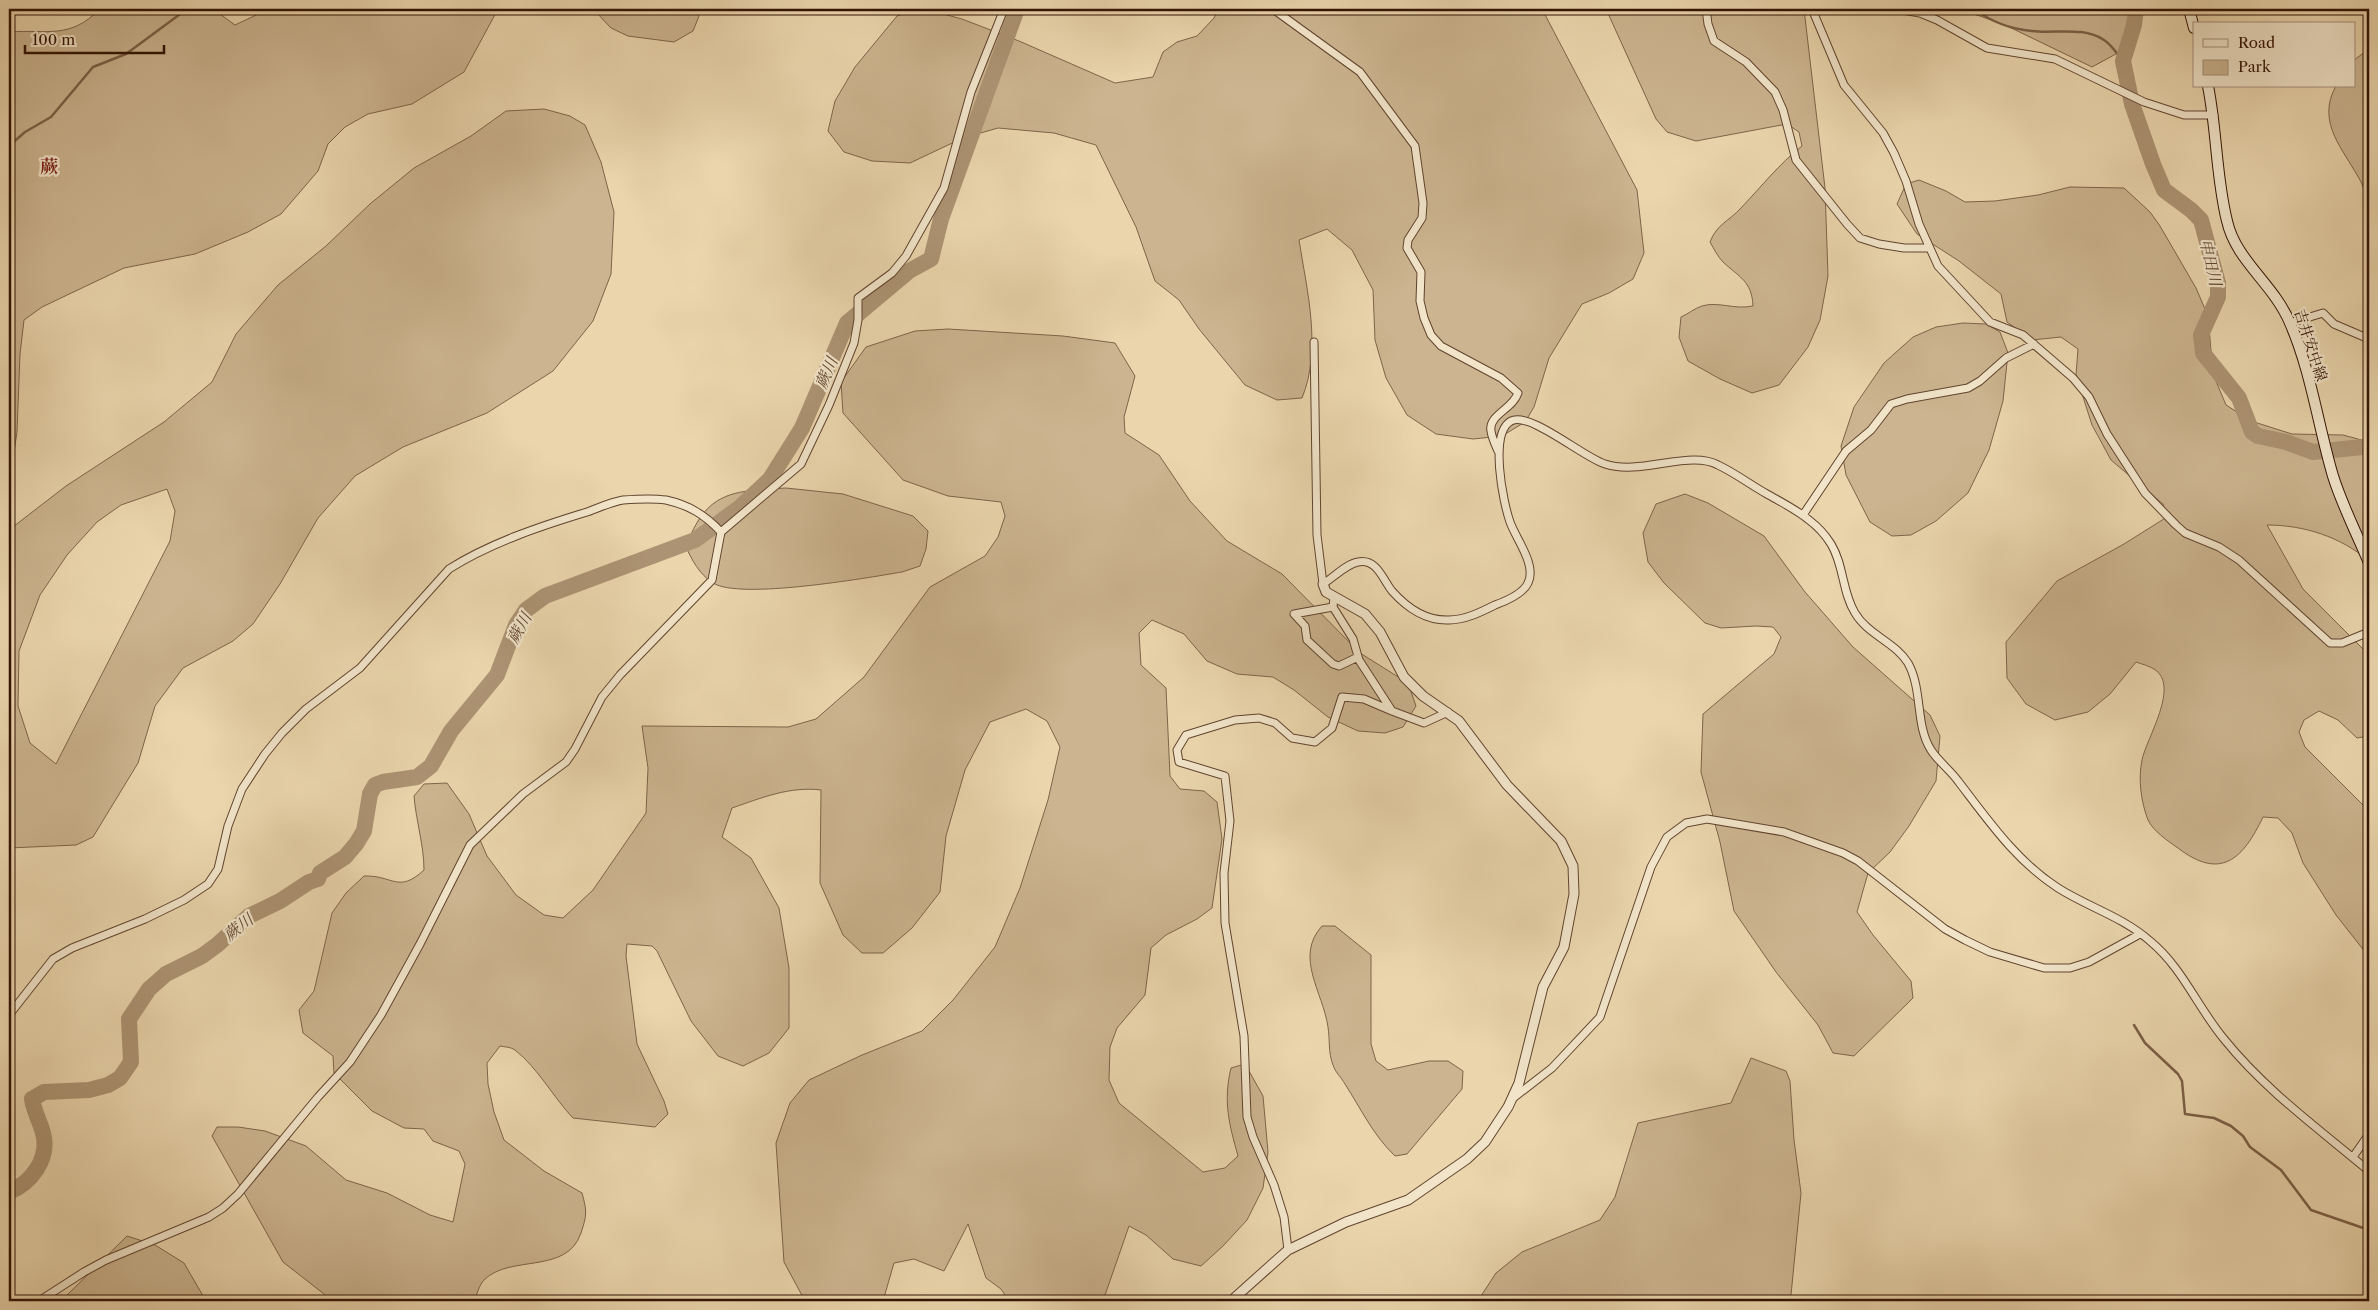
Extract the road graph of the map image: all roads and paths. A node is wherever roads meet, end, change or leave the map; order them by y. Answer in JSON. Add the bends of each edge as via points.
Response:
{"nodes":[{"id":1,"x":1004,"y":9,"type":"edge"},
{"id":2,"x":1273,"y":9,"type":"edge"},
{"id":3,"x":1706,"y":9,"type":"edge"},
{"id":4,"x":1812,"y":9,"type":"edge"},
{"id":5,"x":1896,"y":9,"type":"edge"},
{"id":6,"x":2189,"y":9,"type":"edge"},
{"id":7,"x":2193,"y":24,"type":"edge"},
{"id":8,"x":2208,"y":88,"type":"edge"},
{"id":9,"x":2214,"y":115,"type":"junction"},
{"id":10,"x":1929,"y":248,"type":"junction"},
{"id":11,"x":2290,"y":323,"type":"junction"},
{"id":12,"x":2369,"y":339,"type":"edge"},
{"id":13,"x":1314,"y":342,"type":"dead end"},
{"id":14,"x":2034,"y":344,"type":"junction"},
{"id":15,"x":1499,"y":455,"type":"junction"},
{"id":16,"x":1803,"y":515,"type":"junction"},
{"id":17,"x":721,"y":532,"type":"junction"},
{"id":18,"x":2369,"y":563,"type":"edge"},
{"id":19,"x":1323,"y":584,"type":"junction"},
{"id":20,"x":1334,"y":602,"type":"junction"},
{"id":21,"x":2369,"y":632,"type":"edge"},
{"id":22,"x":1358,"y":657,"type":"junction"},
{"id":23,"x":1392,"y":711,"type":"junction"},
{"id":24,"x":1448,"y":712,"type":"junction"},
{"id":25,"x":2140,"y":934,"type":"junction"},
{"id":26,"x":9,"y":1015,"type":"edge"},
{"id":27,"x":1512,"y":1099,"type":"junction"},
{"id":28,"x":2369,"y":1134,"type":"edge"},
{"id":29,"x":2353,"y":1157,"type":"junction"},
{"id":30,"x":2369,"y":1170,"type":"edge"},
{"id":31,"x":1288,"y":1250,"type":"junction"},
{"id":32,"x":39,"y":1301,"type":"edge"},
{"id":33,"x":1230,"y":1301,"type":"edge"}],
"edges":[{"from":1,"to":17,"type":"street","via":[[971,92],[944,188],[906,256],[892,273],[858,298],[854,343],[801,464]]},
{"from":2,"to":15,"type":"street","via":[[1360,72],[1415,146],[1422,218],[1408,240],[1407,248],[1421,272],[1420,302],[1424,318],[1431,335],[1441,346],[1501,378],[1518,393],[1515,401],[1491,424]]},
{"from":3,"to":10,"type":"street","via":[[1714,41],[1746,62],[1775,92],[1796,160],[1860,238],[1904,248]]},
{"from":4,"to":10,"type":"street","via":[[1844,85],[1883,133],[1894,153]]},
{"from":5,"to":9,"type":"street","via":[[1920,13],[1987,48],[2055,59],[2144,102],[2184,115]]},
{"from":6,"to":7,"type":"main road"},
{"from":8,"to":9,"type":"main road","name":"吉井安中線"},
{"from":9,"to":11,"type":"main road","name":"吉井安中線","via":[[2222,196],[2231,236],[2238,250],[2274,292]]},
{"from":10,"to":14,"type":"street","via":[[1938,266],[1990,322],[2023,335]]},
{"from":11,"to":12,"type":"street","via":[[2323,313],[2334,324]]},
{"from":11,"to":18,"type":"main road","name":"吉井安中線","via":[[2334,478]]},
{"from":13,"to":19,"type":"street","via":[[1317,535]]},
{"from":14,"to":16,"type":"street","via":[[2006,358],[1968,388],[1891,404],[1871,430],[1846,451]]},
{"from":14,"to":21,"type":"street","via":[[2073,378],[2089,397],[2107,434],[2145,493],[2185,533],[2219,547],[2239,560],[2330,643],[2342,643]]},
{"from":15,"to":16,"type":"street","via":[[1504,427],[1513,419],[1521,418],[1609,466],[1692,460],[1716,464]]},
{"from":15,"to":19,"type":"street","via":[[1505,504],[1530,567],[1531,579],[1526,588],[1497,605],[1462,619],[1448,620],[1422,615],[1392,591],[1373,565],[1363,562],[1356,562]]},
{"from":16,"to":25,"type":"street","via":[[1831,542],[1844,588],[1861,622],[1898,650],[1909,665],[1917,686],[1925,737],[1932,751],[2002,838],[2034,871],[2061,890]]},
{"from":17,"to":26,"type":"street","via":[[693,508],[664,500],[622,500],[509,540],[449,569],[360,668],[306,709],[265,754],[242,789],[228,826],[218,869],[208,884],[145,919],[80,944],[53,959]]},
{"from":17,"to":32,"type":"street","via":[[712,580],[602,697],[566,762],[523,794],[470,844],[381,1015],[350,1062],[258,1171],[223,1208],[209,1217],[106,1260]]},
{"from":19,"to":20,"type":"street"},
{"from":20,"to":22,"type":"street","via":[[1353,639]]},
{"from":20,"to":22,"type":"street","via":[[1294,614],[1305,626],[1306,640],[1333,664],[1339,666]]},
{"from":20,"to":24,"type":"street","via":[[1365,614],[1380,632],[1404,677],[1423,696]]},
{"from":22,"to":23,"type":"street"},
{"from":23,"to":24,"type":"street","via":[[1424,722]]},
{"from":23,"to":31,"type":"street","via":[[1364,699],[1342,697],[1332,728],[1315,742],[1292,738],[1275,723],[1259,718],[1236,720],[1186,735],[1177,750],[1179,762],[1225,776],[1230,821],[1224,873],[1225,923],[1244,1036],[1247,1117],[1282,1209]]},
{"from":24,"to":27,"type":"street","via":[[1459,721],[1507,785],[1561,840],[1573,866],[1574,894],[1564,947],[1543,987]]},
{"from":25,"to":27,"type":"street","via":[[2090,962],[2070,968],[2044,968],[1990,952],[1945,929],[1858,861],[1843,853],[1784,832],[1707,819],[1686,823],[1667,837],[1651,867],[1600,1017],[1552,1068]]},
{"from":25,"to":29,"type":"street","via":[[2151,941],[2176,970],[2224,1040],[2260,1079]]},
{"from":27,"to":31,"type":"street","via":[[1485,1142],[1431,1186],[1408,1200],[1346,1222]]},
{"from":28,"to":29,"type":"street"},
{"from":29,"to":30,"type":"street"},
{"from":31,"to":33,"type":"street"}]}
